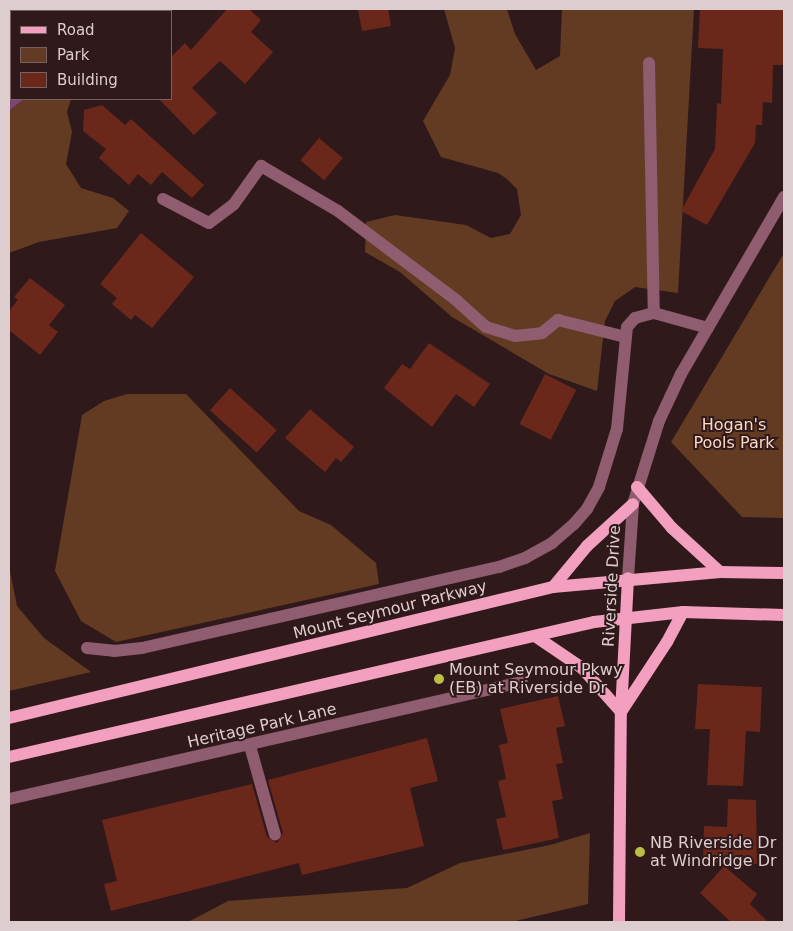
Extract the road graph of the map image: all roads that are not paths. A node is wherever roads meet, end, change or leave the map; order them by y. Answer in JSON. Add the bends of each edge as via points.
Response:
{"nodes":[{"id":1,"x":649,"y":63,"type":"dead end"},
{"id":2,"x":784,"y":197,"type":"edge"},
{"id":3,"x":163,"y":199,"type":"dead end"},
{"id":4,"x":654,"y":313,"type":"junction"},
{"id":5,"x":708,"y":328,"type":"junction"},
{"id":6,"x":625,"y":337,"type":"junction"},
{"id":7,"x":638,"y":487,"type":"junction"},
{"id":8,"x":633,"y":504,"type":"junction"},
{"id":9,"x":720,"y":572,"type":"junction"},
{"id":10,"x":784,"y":573,"type":"edge"},
{"id":11,"x":628,"y":578,"type":"junction"},
{"id":12,"x":553,"y":587,"type":"junction"},
{"id":13,"x":683,"y":612,"type":"junction"},
{"id":14,"x":784,"y":616,"type":"edge"},
{"id":15,"x":626,"y":618,"type":"junction"},
{"id":16,"x":535,"y":636,"type":"junction"},
{"id":17,"x":87,"y":648,"type":"dead end"},
{"id":18,"x":522,"y":682,"type":"dead end"},
{"id":19,"x":621,"y":712,"type":"junction"},
{"id":20,"x":9,"y":718,"type":"edge"},
{"id":21,"x":250,"y":746,"type":"junction"},
{"id":22,"x":9,"y":757,"type":"edge"},
{"id":23,"x":9,"y":799,"type":"edge"},
{"id":24,"x":275,"y":835,"type":"dead end"},
{"id":25,"x":619,"y":922,"type":"edge"}],
"edges":[{"from":1,"to":4,"type":"street"},
{"from":2,"to":5,"type":"street","name":"Riverside Drive"},
{"from":3,"to":6,"type":"street","via":[[209,223],[234,204],[261,166],[338,211],[456,300],[486,327],[515,336],[542,333],[558,320]]},
{"from":4,"to":5,"type":"street"},
{"from":4,"to":6,"type":"street","name":"Mount Seymour Parkway","via":[[635,318],[627,326]]},
{"from":5,"to":7,"type":"street","name":"Riverside Drive","via":[[680,374],[659,421]]},
{"from":6,"to":17,"type":"street","name":"Mount Seymour Parkway","via":[[617,429],[608,464],[587,509],[552,543],[499,567],[142,648],[114,651]]},
{"from":7,"to":8,"type":"street","name":"Riverside Drive"},
{"from":7,"to":9,"type":"main road","via":[[672,528]]},
{"from":8,"to":11,"type":"street","name":"Riverside Drive"},
{"from":8,"to":12,"type":"main road","via":[[587,546]]},
{"from":9,"to":10,"type":"main road","name":"Mount Seymour Parkway"},
{"from":9,"to":11,"type":"main road","name":"Mount Seymour Parkway"},
{"from":11,"to":12,"type":"main road","name":"Mount Seymour Parkway"},
{"from":11,"to":15,"type":"main road","name":"Riverside Drive"},
{"from":12,"to":20,"type":"main road","name":"Mount Seymour Parkway"},
{"from":13,"to":14,"type":"main road"},
{"from":13,"to":15,"type":"main road"},
{"from":13,"to":19,"type":"main road","via":[[662,651]]},
{"from":15,"to":16,"type":"main road"},
{"from":15,"to":19,"type":"main road","name":"Riverside Drive"},
{"from":16,"to":19,"type":"main road","via":[[582,668]]},
{"from":16,"to":22,"type":"main road"},
{"from":18,"to":21,"type":"street","name":"Heritage Park Lane"},
{"from":19,"to":25,"type":"main road","name":"Riverside Drive"},
{"from":21,"to":23,"type":"street","name":"Heritage Park Lane"},
{"from":21,"to":24,"type":"street"}]}
